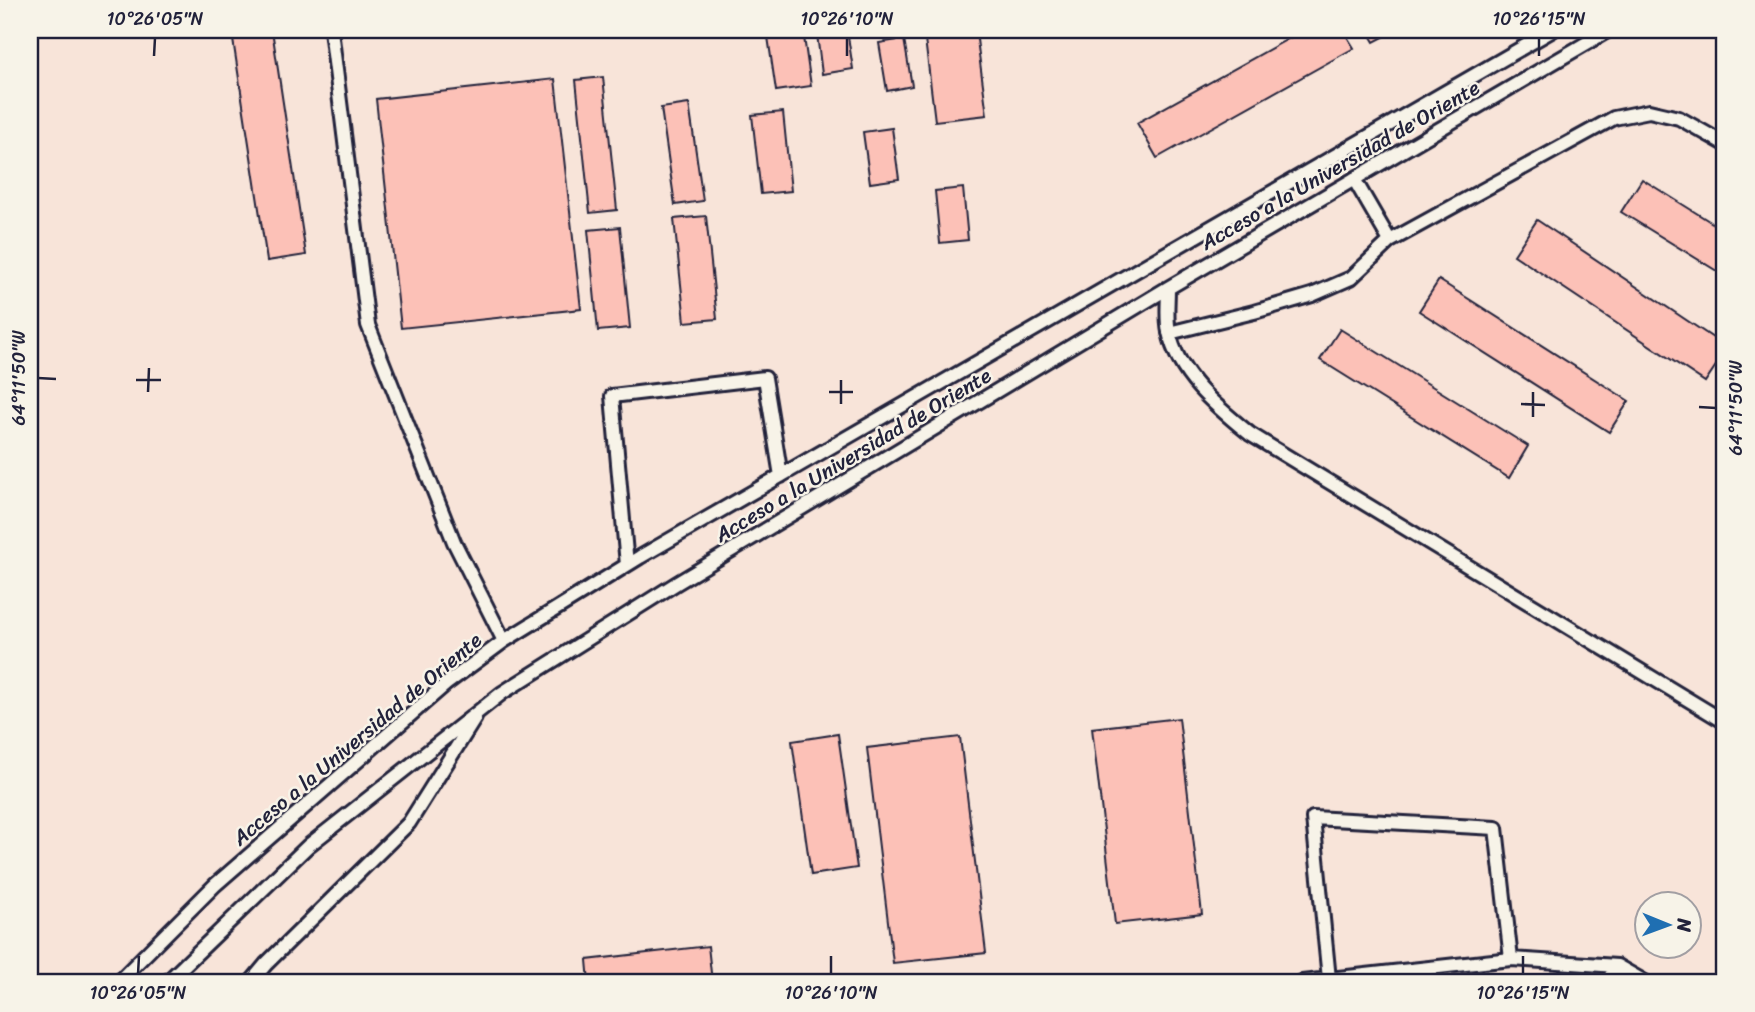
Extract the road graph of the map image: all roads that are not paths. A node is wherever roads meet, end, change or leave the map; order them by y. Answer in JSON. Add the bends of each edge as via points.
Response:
{"nodes":[{"id":1,"x":331,"y":30,"type":"edge"},
{"id":2,"x":1553,"y":30,"type":"edge"},
{"id":3,"x":1609,"y":30,"type":"edge"},
{"id":4,"x":1725,"y":144,"type":"edge"},
{"id":5,"x":1354,"y":179,"type":"junction"},
{"id":6,"x":1390,"y":241,"type":"junction"},
{"id":7,"x":1168,"y":288,"type":"junction"},
{"id":8,"x":1169,"y":333,"type":"junction"},
{"id":9,"x":781,"y":476,"type":"junction"},
{"id":10,"x":627,"y":565,"type":"junction"},
{"id":11,"x":504,"y":641,"type":"junction"},
{"id":12,"x":481,"y":709,"type":"junction"},
{"id":13,"x":1725,"y":722,"type":"edge"},
{"id":14,"x":1511,"y":959,"type":"junction"},
{"id":15,"x":1617,"y":966,"type":"junction"},
{"id":16,"x":1329,"y":979,"type":"junction"},
{"id":17,"x":118,"y":982,"type":"edge"},
{"id":18,"x":167,"y":982,"type":"edge"},
{"id":19,"x":251,"y":982,"type":"edge"},
{"id":20,"x":1302,"y":982,"type":"edge"},
{"id":21,"x":1606,"y":982,"type":"edge"},
{"id":22,"x":1645,"y":982,"type":"edge"}],
"edges":[{"from":1,"to":11,"type":"lane","via":[[368,325],[454,542]]},
{"from":2,"to":9,"type":"lane","name":"Acceso a la Universidad de Oriente"},
{"from":3,"to":5,"type":"lane","name":"Acceso a la Universidad de Oriente"},
{"from":4,"to":6,"type":"lane","via":[[1679,118],[1649,111],[1614,118]]},
{"from":5,"to":6,"type":"lane"},
{"from":5,"to":7,"type":"lane","name":"Acceso a la Universidad de Oriente"},
{"from":6,"to":8,"type":"lane","via":[[1351,278],[1312,295]]},
{"from":7,"to":8,"type":"lane"},
{"from":7,"to":12,"type":"lane","name":"Acceso a la Universidad de Oriente","via":[[677,583]]},
{"from":8,"to":13,"type":"lane","via":[[1177,355],[1207,398],[1250,433]]},
{"from":9,"to":10,"type":"lane","name":"Acceso a la Universidad de Oriente"},
{"from":9,"to":10,"type":"lane","via":[[765,378],[612,396]]},
{"from":10,"to":11,"type":"lane","name":"Acceso a la Universidad de Oriente"},
{"from":11,"to":17,"type":"lane","name":"Acceso a la Universidad de Oriente","via":[[446,684],[215,885]]},
{"from":12,"to":18,"type":"lane","name":"Acceso a la Universidad de Oriente","via":[[308,846]]},
{"from":12,"to":19,"type":"lane","via":[[409,822]]},
{"from":14,"to":15,"type":"lane"},
{"from":14,"to":16,"type":"lane"},
{"from":14,"to":16,"type":"lane","via":[[1496,828],[1313,818]]},
{"from":15,"to":21,"type":"lane"},
{"from":15,"to":22,"type":"lane"},
{"from":16,"to":20,"type":"lane"}]}
